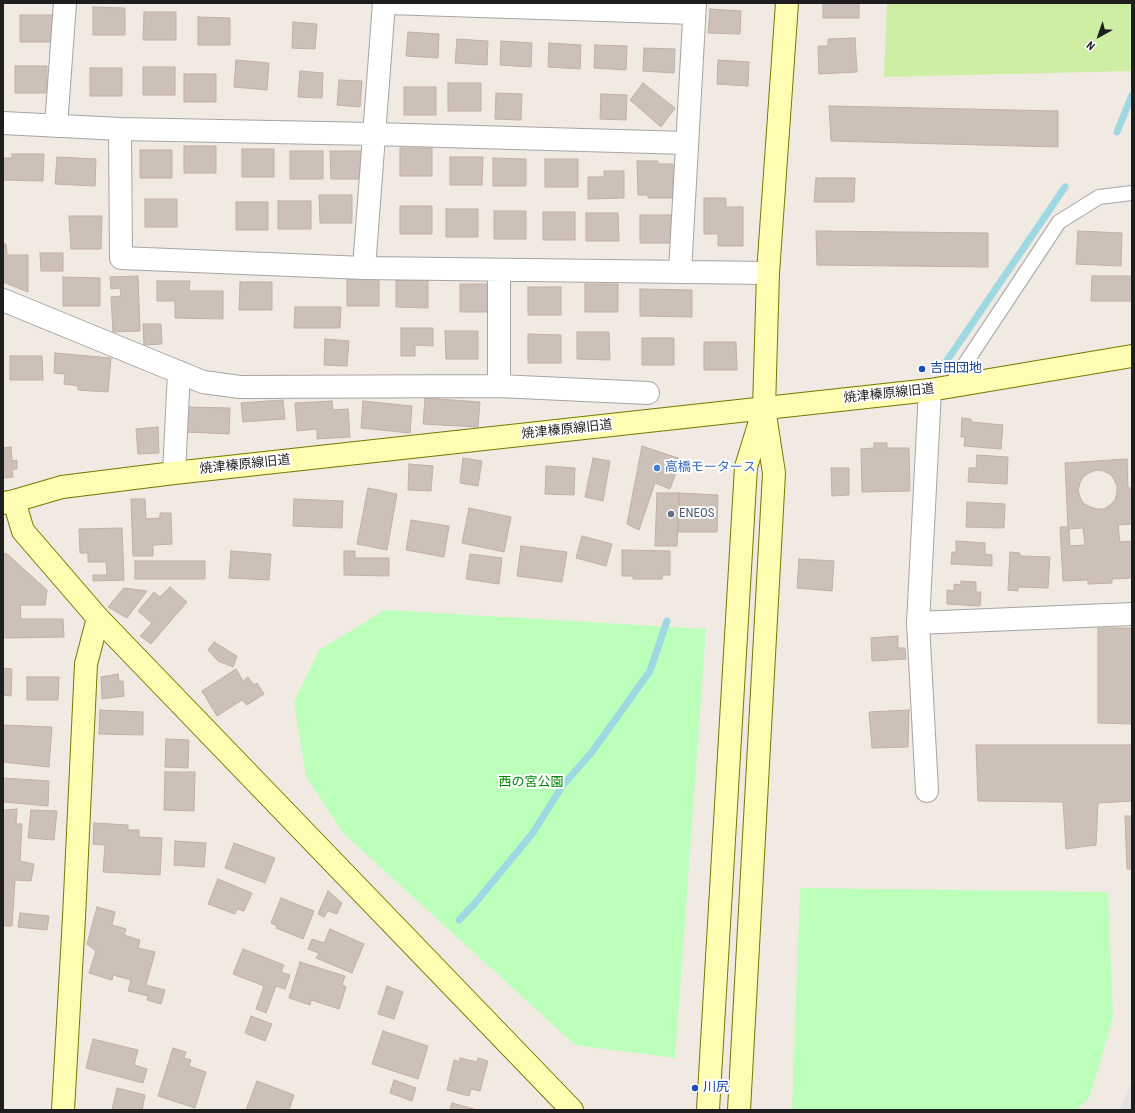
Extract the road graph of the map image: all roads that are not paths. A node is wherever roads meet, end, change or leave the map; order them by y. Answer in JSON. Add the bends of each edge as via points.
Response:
{"nodes":[{"id":1,"x":65,"y":3,"type":"edge"},
{"id":2,"x":384,"y":3,"type":"edge"},
{"id":3,"x":388,"y":3,"type":"edge"},
{"id":4,"x":787,"y":3,"type":"edge"},
{"id":5,"x":694,"y":8,"type":"edge"},
{"id":6,"x":3,"y":123,"type":"edge"},
{"id":7,"x":56,"y":126,"type":"junction"},
{"id":8,"x":120,"y":129,"type":"junction"},
{"id":9,"x":374,"y":134,"type":"junction"},
{"id":10,"x":687,"y":143,"type":"junction"},
{"id":11,"x":1132,"y":193,"type":"edge"},
{"id":12,"x":364,"y":268,"type":"junction"},
{"id":13,"x":500,"y":270,"type":"junction"},
{"id":14,"x":680,"y":272,"type":"junction"},
{"id":15,"x":768,"y":273,"type":"junction"},
{"id":16,"x":3,"y":300,"type":"edge"},
{"id":17,"x":1132,"y":356,"type":"edge"},
{"id":18,"x":179,"y":372,"type":"junction"},
{"id":19,"x":499,"y":386,"type":"junction"},
{"id":20,"x":940,"y":389,"type":"junction"},
{"id":21,"x":648,"y":392,"type":"dead end"},
{"id":22,"x":764,"y":408,"type":"junction"},
{"id":23,"x":174,"y":473,"type":"junction"},
{"id":24,"x":9,"y":502,"type":"edge"},
{"id":25,"x":1132,"y":614,"type":"edge"},
{"id":26,"x":98,"y":618,"type":"junction"},
{"id":27,"x":918,"y":623,"type":"junction"},
{"id":28,"x":927,"y":791,"type":"dead end"},
{"id":29,"x":62,"y":1110,"type":"edge"},
{"id":30,"x":572,"y":1110,"type":"edge"},
{"id":31,"x":708,"y":1110,"type":"edge"},
{"id":32,"x":740,"y":1110,"type":"edge"}],
"edges":[{"from":1,"to":7,"type":"street"},
{"from":2,"to":9,"type":"street"},
{"from":3,"to":5,"type":"street"},
{"from":4,"to":15,"type":"street"},
{"from":5,"to":10,"type":"street"},
{"from":6,"to":7,"type":"street"},
{"from":7,"to":8,"type":"street"},
{"from":8,"to":9,"type":"street"},
{"from":8,"to":12,"type":"street","via":[[121,258]]},
{"from":9,"to":10,"type":"street"},
{"from":9,"to":12,"type":"street"},
{"from":10,"to":14,"type":"street"},
{"from":11,"to":20,"type":"lane","via":[[1099,197],[1059,222]]},
{"from":12,"to":13,"type":"street"},
{"from":13,"to":14,"type":"street"},
{"from":13,"to":19,"type":"street"},
{"from":14,"to":15,"type":"street"},
{"from":15,"to":22,"type":"street"},
{"from":16,"to":18,"type":"street"},
{"from":17,"to":20,"type":"street","name":"焼津榛原線旧道"},
{"from":18,"to":19,"type":"street","via":[[203,382],[240,387]]},
{"from":18,"to":23,"type":"street"},
{"from":19,"to":21,"type":"street"},
{"from":20,"to":22,"type":"street","name":"焼津榛原線旧道"},
{"from":20,"to":27,"type":"street"},
{"from":22,"to":23,"type":"street","name":"焼津榛原線旧道"},
{"from":22,"to":31,"type":"street","via":[[746,467]]},
{"from":22,"to":32,"type":"street","via":[[774,473]]},
{"from":23,"to":24,"type":"street","name":"焼津榛原線旧道","via":[[62,487]]},
{"from":24,"to":26,"type":"street","via":[[23,531]]},
{"from":25,"to":27,"type":"street"},
{"from":26,"to":29,"type":"street","via":[[86,664]]},
{"from":26,"to":30,"type":"street"},
{"from":27,"to":28,"type":"street"}]}
